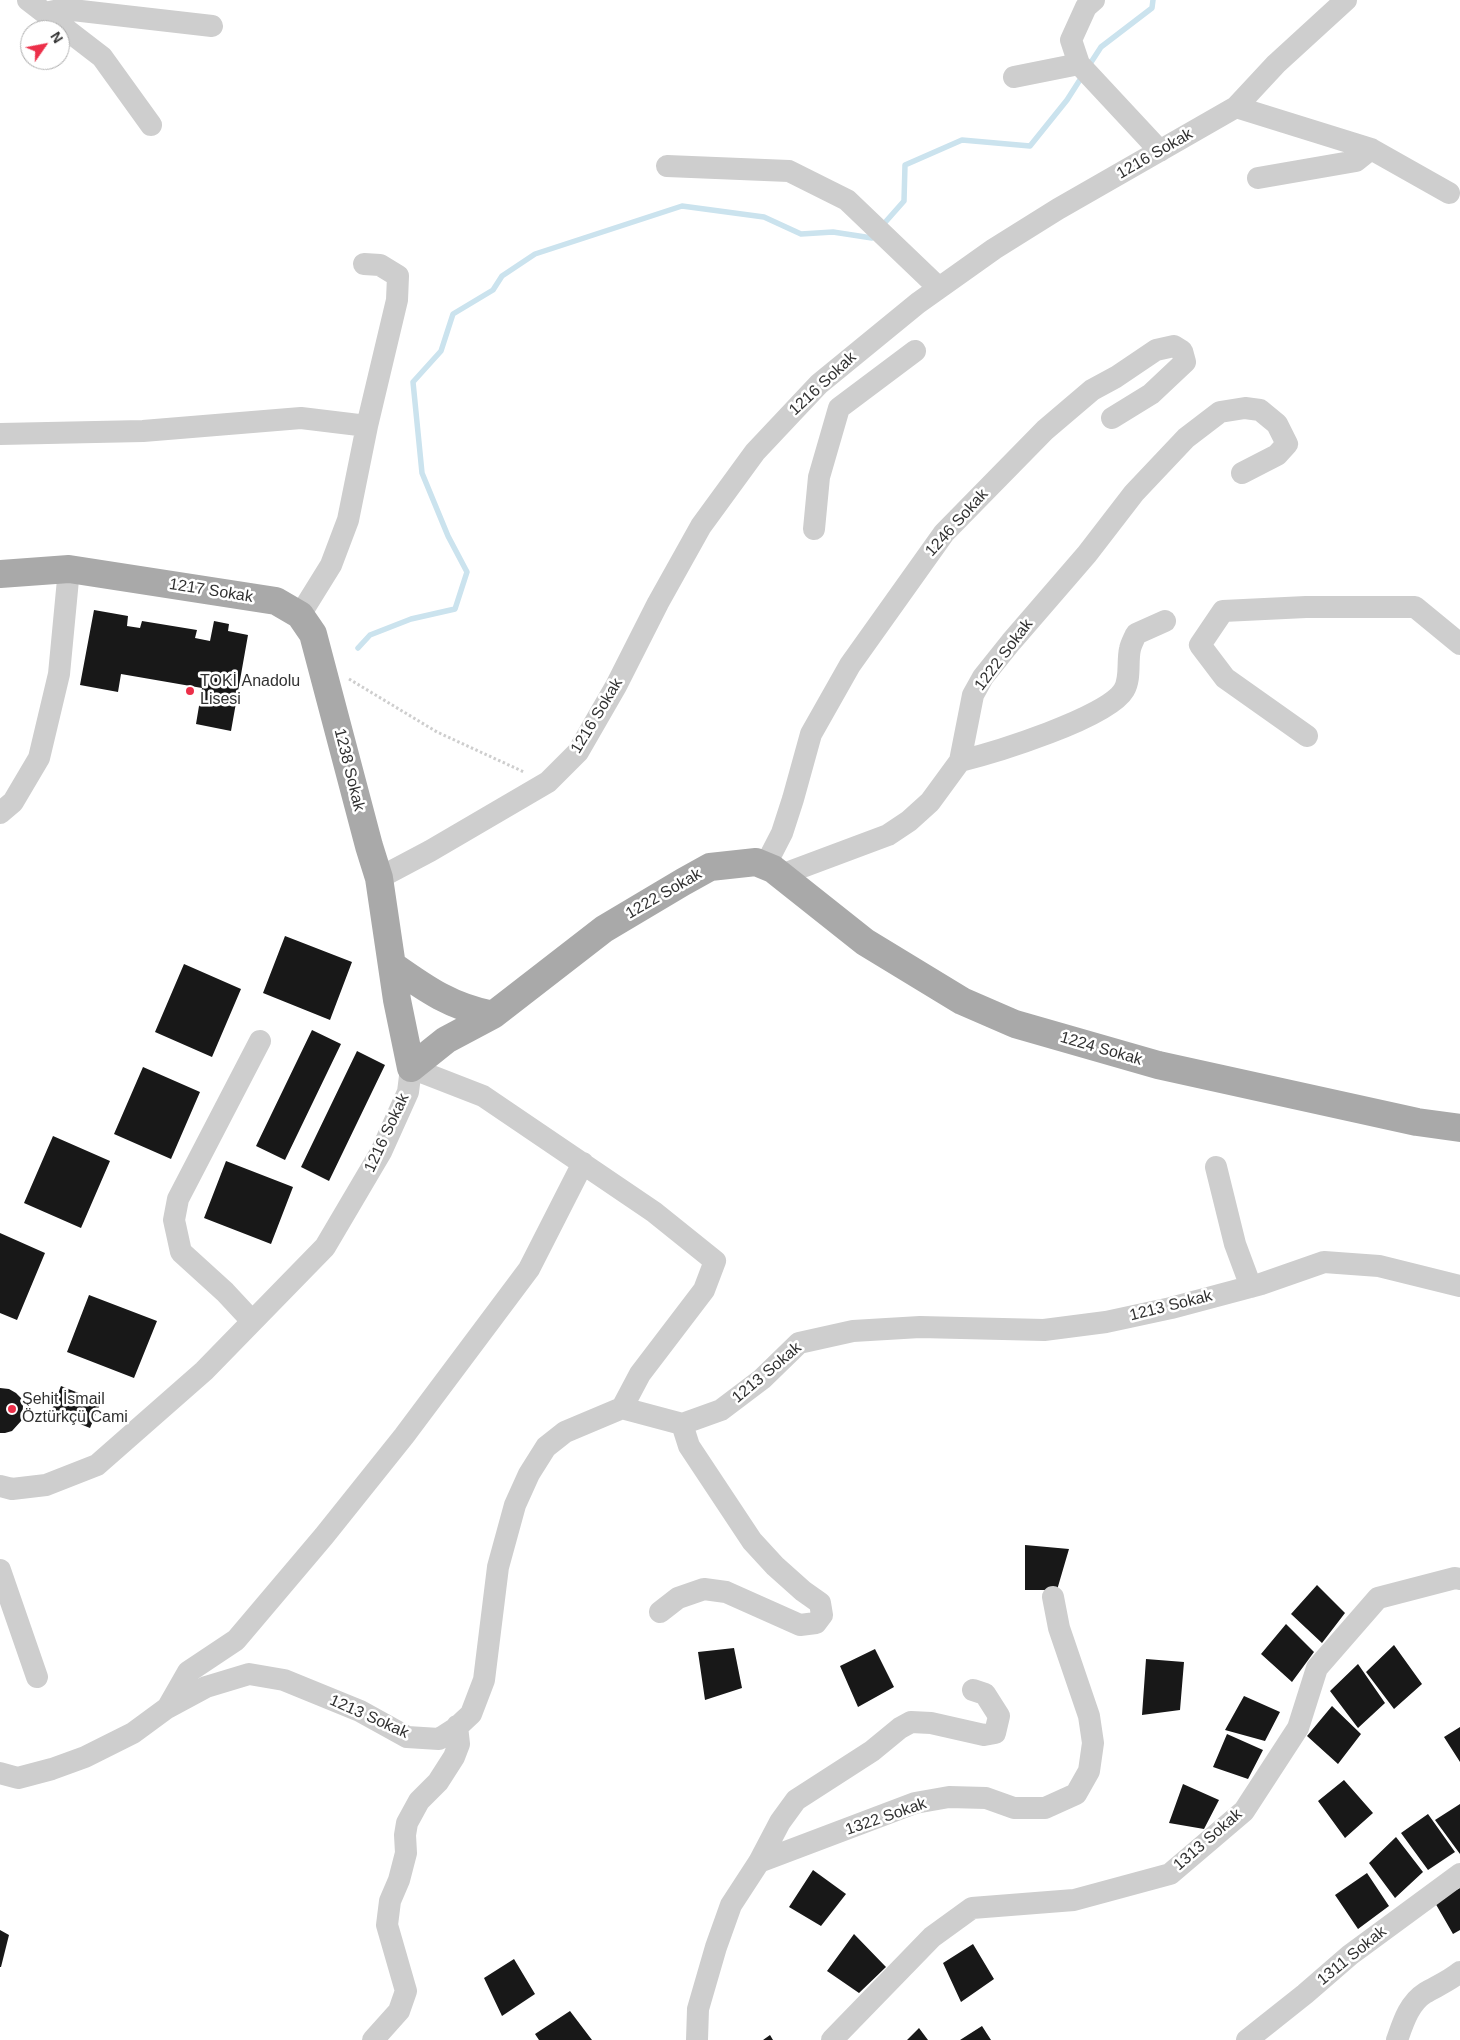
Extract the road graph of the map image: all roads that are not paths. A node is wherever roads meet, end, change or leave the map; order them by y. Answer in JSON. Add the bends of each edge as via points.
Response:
{"nodes":[{"id":1,"x":1094,"y":0,"type":"edge"},
{"id":2,"x":1346,"y":0,"type":"edge"},
{"id":3,"x":36,"y":6,"type":"edge"},
{"id":4,"x":212,"y":26,"type":"dead end"},
{"id":5,"x":1079,"y":64,"type":"junction"},
{"id":6,"x":1014,"y":77,"type":"dead end"},
{"id":7,"x":1236,"y":107,"type":"junction"},
{"id":8,"x":151,"y":125,"type":"dead end"},
{"id":9,"x":1372,"y":149,"type":"junction"},
{"id":10,"x":1160,"y":151,"type":"junction"},
{"id":11,"x":667,"y":166,"type":"dead end"},
{"id":12,"x":1258,"y":178,"type":"dead end"},
{"id":13,"x":1449,"y":193,"type":"dead end"},
{"id":14,"x":364,"y":264,"type":"dead end"},
{"id":15,"x":939,"y":288,"type":"junction"},
{"id":16,"x":915,"y":351,"type":"dead end"},
{"id":17,"x":819,"y":384,"type":"junction"},
{"id":18,"x":839,"y":408,"type":"junction"},
{"id":19,"x":1112,"y":418,"type":"dead end"},
{"id":20,"x":367,"y":426,"type":"junction"},
{"id":21,"x":0,"y":434,"type":"edge"},
{"id":22,"x":1242,"y":473,"type":"dead end"},
{"id":23,"x":814,"y":529,"type":"dead end"},
{"id":24,"x":70,"y":569,"type":"junction"},
{"id":25,"x":0,"y":574,"type":"edge"},
{"id":26,"x":300,"y":615,"type":"junction"},
{"id":27,"x":1165,"y":621,"type":"dead end"},
{"id":28,"x":1460,"y":644,"type":"edge"},
{"id":29,"x":320,"y":662,"type":"joint"},
{"id":30,"x":1307,"y":736,"type":"dead end"},
{"id":31,"x":960,"y":761,"type":"junction"},
{"id":32,"x":0,"y":813,"type":"edge"},
{"id":33,"x":773,"y":871,"type":"junction"},
{"id":34,"x":379,"y":878,"type":"junction"},
{"id":35,"x":392,"y":965,"type":"junction"},
{"id":36,"x":492,"y":1015,"type":"junction"},
{"id":37,"x":260,"y":1041,"type":"dead end"},
{"id":38,"x":411,"y":1068,"type":"junction"},
{"id":39,"x":1460,"y":1128,"type":"edge"},
{"id":40,"x":583,"y":1164,"type":"junction"},
{"id":41,"x":1216,"y":1167,"type":"dead end"},
{"id":42,"x":1460,"y":1286,"type":"edge"},
{"id":43,"x":1251,"y":1287,"type":"junction"},
{"id":44,"x":252,"y":1321,"type":"junction"},
{"id":45,"x":622,"y":1408,"type":"junction"},
{"id":46,"x":682,"y":1424,"type":"junction"},
{"id":47,"x":0,"y":1486,"type":"edge"},
{"id":48,"x":0,"y":1570,"type":"edge"},
{"id":49,"x":1460,"y":1579,"type":"edge"},
{"id":50,"x":1053,"y":1597,"type":"dead end"},
{"id":51,"x":660,"y":1612,"type":"dead end"},
{"id":52,"x":37,"y":1677,"type":"dead end"},
{"id":53,"x":973,"y":1690,"type":"dead end"},
{"id":54,"x":167,"y":1708,"type":"junction"},
{"id":55,"x":457,"y":1726,"type":"junction"},
{"id":56,"x":0,"y":1773,"type":"edge"},
{"id":57,"x":760,"y":1862,"type":"junction"},
{"id":58,"x":1460,"y":1874,"type":"edge"},
{"id":59,"x":1460,"y":1972,"type":"edge"},
{"id":60,"x":373,"y":2040,"type":"edge"},
{"id":61,"x":697,"y":2040,"type":"edge"},
{"id":62,"x":832,"y":2040,"type":"edge"},
{"id":63,"x":1247,"y":2040,"type":"edge"},
{"id":64,"x":1397,"y":2040,"type":"edge"}],
"edges":[{"from":1,"to":5,"type":"street","via":[[1086,7],[1071,40]]},
{"from":2,"to":7,"type":"street","name":"1216 Sokak","via":[[1276,64]]},
{"from":3,"to":4,"type":"street"},
{"from":3,"to":8,"type":"street","via":[[102,57]]},
{"from":5,"to":6,"type":"street"},
{"from":5,"to":10,"type":"street"},
{"from":7,"to":9,"type":"street"},
{"from":7,"to":10,"type":"street","name":"1216 Sokak"},
{"from":9,"to":12,"type":"street","via":[[1356,161]]},
{"from":9,"to":13,"type":"street"},
{"from":10,"to":15,"type":"street","name":"1216 Sokak","via":[[1042,219]]},
{"from":11,"to":15,"type":"street","via":[[789,171],[847,200]]},
{"from":14,"to":20,"type":"street","via":[[380,265],[398,276],[397,300]]},
{"from":15,"to":17,"type":"street","name":"1216 Sokak"},
{"from":16,"to":18,"type":"street"},
{"from":17,"to":18,"type":"street"},
{"from":17,"to":34,"type":"street","name":"1216 Sokak","via":[[755,452],[701,526],[578,752],[548,782]]},
{"from":18,"to":23,"type":"street","via":[[819,477]]},
{"from":19,"to":33,"type":"street","name":"1246 Sokak","via":[[1151,394],[1167,379],[1184,362],[1182,351],[1174,346],[1156,350],[1092,390],[1045,430],[944,533],[850,665],[810,734]]},
{"from":20,"to":21,"type":"street","via":[[301,418],[143,431]]},
{"from":20,"to":26,"type":"street","via":[[348,520],[331,565]]},
{"from":22,"to":31,"type":"street","name":"1222 Sokak","via":[[1277,455],[1287,444],[1277,424],[1260,410],[1245,408],[1220,412],[1186,438],[1134,493],[984,677],[973,695]]},
{"from":24,"to":25,"type":"main road","name":"1217 Sokak"},
{"from":24,"to":26,"type":"main road","name":"1217 Sokak","via":[[276,601]]},
{"from":24,"to":32,"type":"street","via":[[59,674],[39,758],[13,802]]},
{"from":26,"to":29,"type":"main road","name":"1217 Sokak","via":[[313,634]]},
{"from":27,"to":31,"type":"street","via":[[1136,634],[1130,650],[1124,690],[1112,703],[1037,737]]},
{"from":28,"to":30,"type":"street","via":[[1415,607],[1223,611],[1200,644],[1226,678]]},
{"from":29,"to":34,"type":"main road","name":"1238 Sokak"},
{"from":31,"to":33,"type":"street","name":"1222 Sokak","via":[[930,802],[888,834]]},
{"from":33,"to":36,"type":"main road","name":"1222 Sokak","via":[[756,862],[710,867],[604,929]]},
{"from":33,"to":39,"type":"main road","name":"1224 Sokak","via":[[865,942],[962,1001],[1015,1024],[1158,1065],[1417,1122]]},
{"from":34,"to":35,"type":"main road","name":"1216 Sokak"},
{"from":35,"to":36,"type":"main road","via":[[430,992],[469,1010]]},
{"from":35,"to":38,"type":"main road","name":"1216 Sokak"},
{"from":36,"to":38,"type":"main road","name":"1222 Sokak","via":[[446,1040]]},
{"from":37,"to":44,"type":"street","via":[[178,1199],[174,1220],[181,1252]]},
{"from":38,"to":40,"type":"street","via":[[483,1096]]},
{"from":38,"to":44,"type":"street","name":"1216 Sokak","via":[[408,1092],[381,1152],[326,1247]]},
{"from":40,"to":45,"type":"street","via":[[654,1212],[715,1261],[704,1290],[640,1374]]},
{"from":40,"to":54,"type":"street","via":[[529,1269],[404,1436],[236,1640],[188,1672]]},
{"from":41,"to":43,"type":"street","via":[[1235,1244]]},
{"from":42,"to":43,"type":"street","name":"1213 Sokak","via":[[1379,1266],[1324,1262]]},
{"from":43,"to":46,"type":"street","name":"1213 Sokak","via":[[1106,1322],[1044,1330],[920,1326],[853,1331],[799,1343],[762,1380],[722,1410]]},
{"from":44,"to":47,"type":"street","name":"1216 Sokak","via":[[204,1371],[97,1465],[46,1485],[12,1489]]},
{"from":45,"to":46,"type":"street"},
{"from":45,"to":55,"type":"street","name":"1213 Sokak","via":[[565,1432],[546,1447],[529,1474],[514,1505],[498,1567],[484,1680],[471,1714]]},
{"from":46,"to":51,"type":"street","via":[[689,1446],[752,1541],[782,1572],[820,1603],[822,1614],[816,1623],[800,1625],[726,1592],[704,1589],[678,1598]]},
{"from":48,"to":52,"type":"street"},
{"from":49,"to":62,"type":"street","name":"1313 Sokak","via":[[1378,1598],[1317,1668],[1298,1728],[1244,1811],[1170,1874],[1074,1900],[972,1908],[932,1937]]},
{"from":50,"to":57,"type":"street","name":"1322 Sokak","via":[[1059,1628],[1089,1716],[1093,1743],[1089,1771],[1076,1794],[1045,1808],[1014,1808],[986,1798],[949,1797],[915,1803]]},
{"from":53,"to":57,"type":"street","via":[[985,1694],[999,1716],[995,1733],[984,1735],[931,1723],[911,1722],[900,1728],[872,1751],[796,1800],[780,1822]]},
{"from":54,"to":55,"type":"street","name":"1213 Sokak","via":[[206,1687],[249,1674],[292,1684],[360,1711],[407,1737],[440,1739]]},
{"from":54,"to":56,"type":"street","name":"1213 Sokak","via":[[133,1732],[85,1757],[18,1778]]},
{"from":55,"to":60,"type":"street","via":[[459,1744],[454,1757],[407,1823],[406,1853],[390,1901],[387,1926],[406,1991],[399,2011]]},
{"from":57,"to":61,"type":"street","via":[[731,1906],[722,1930],[698,2009]]},
{"from":58,"to":63,"type":"street","name":"1311 Sokak","via":[[1350,1954]]},
{"from":59,"to":64,"type":"street","via":[[1423,1994],[1407,2013]]}]}
